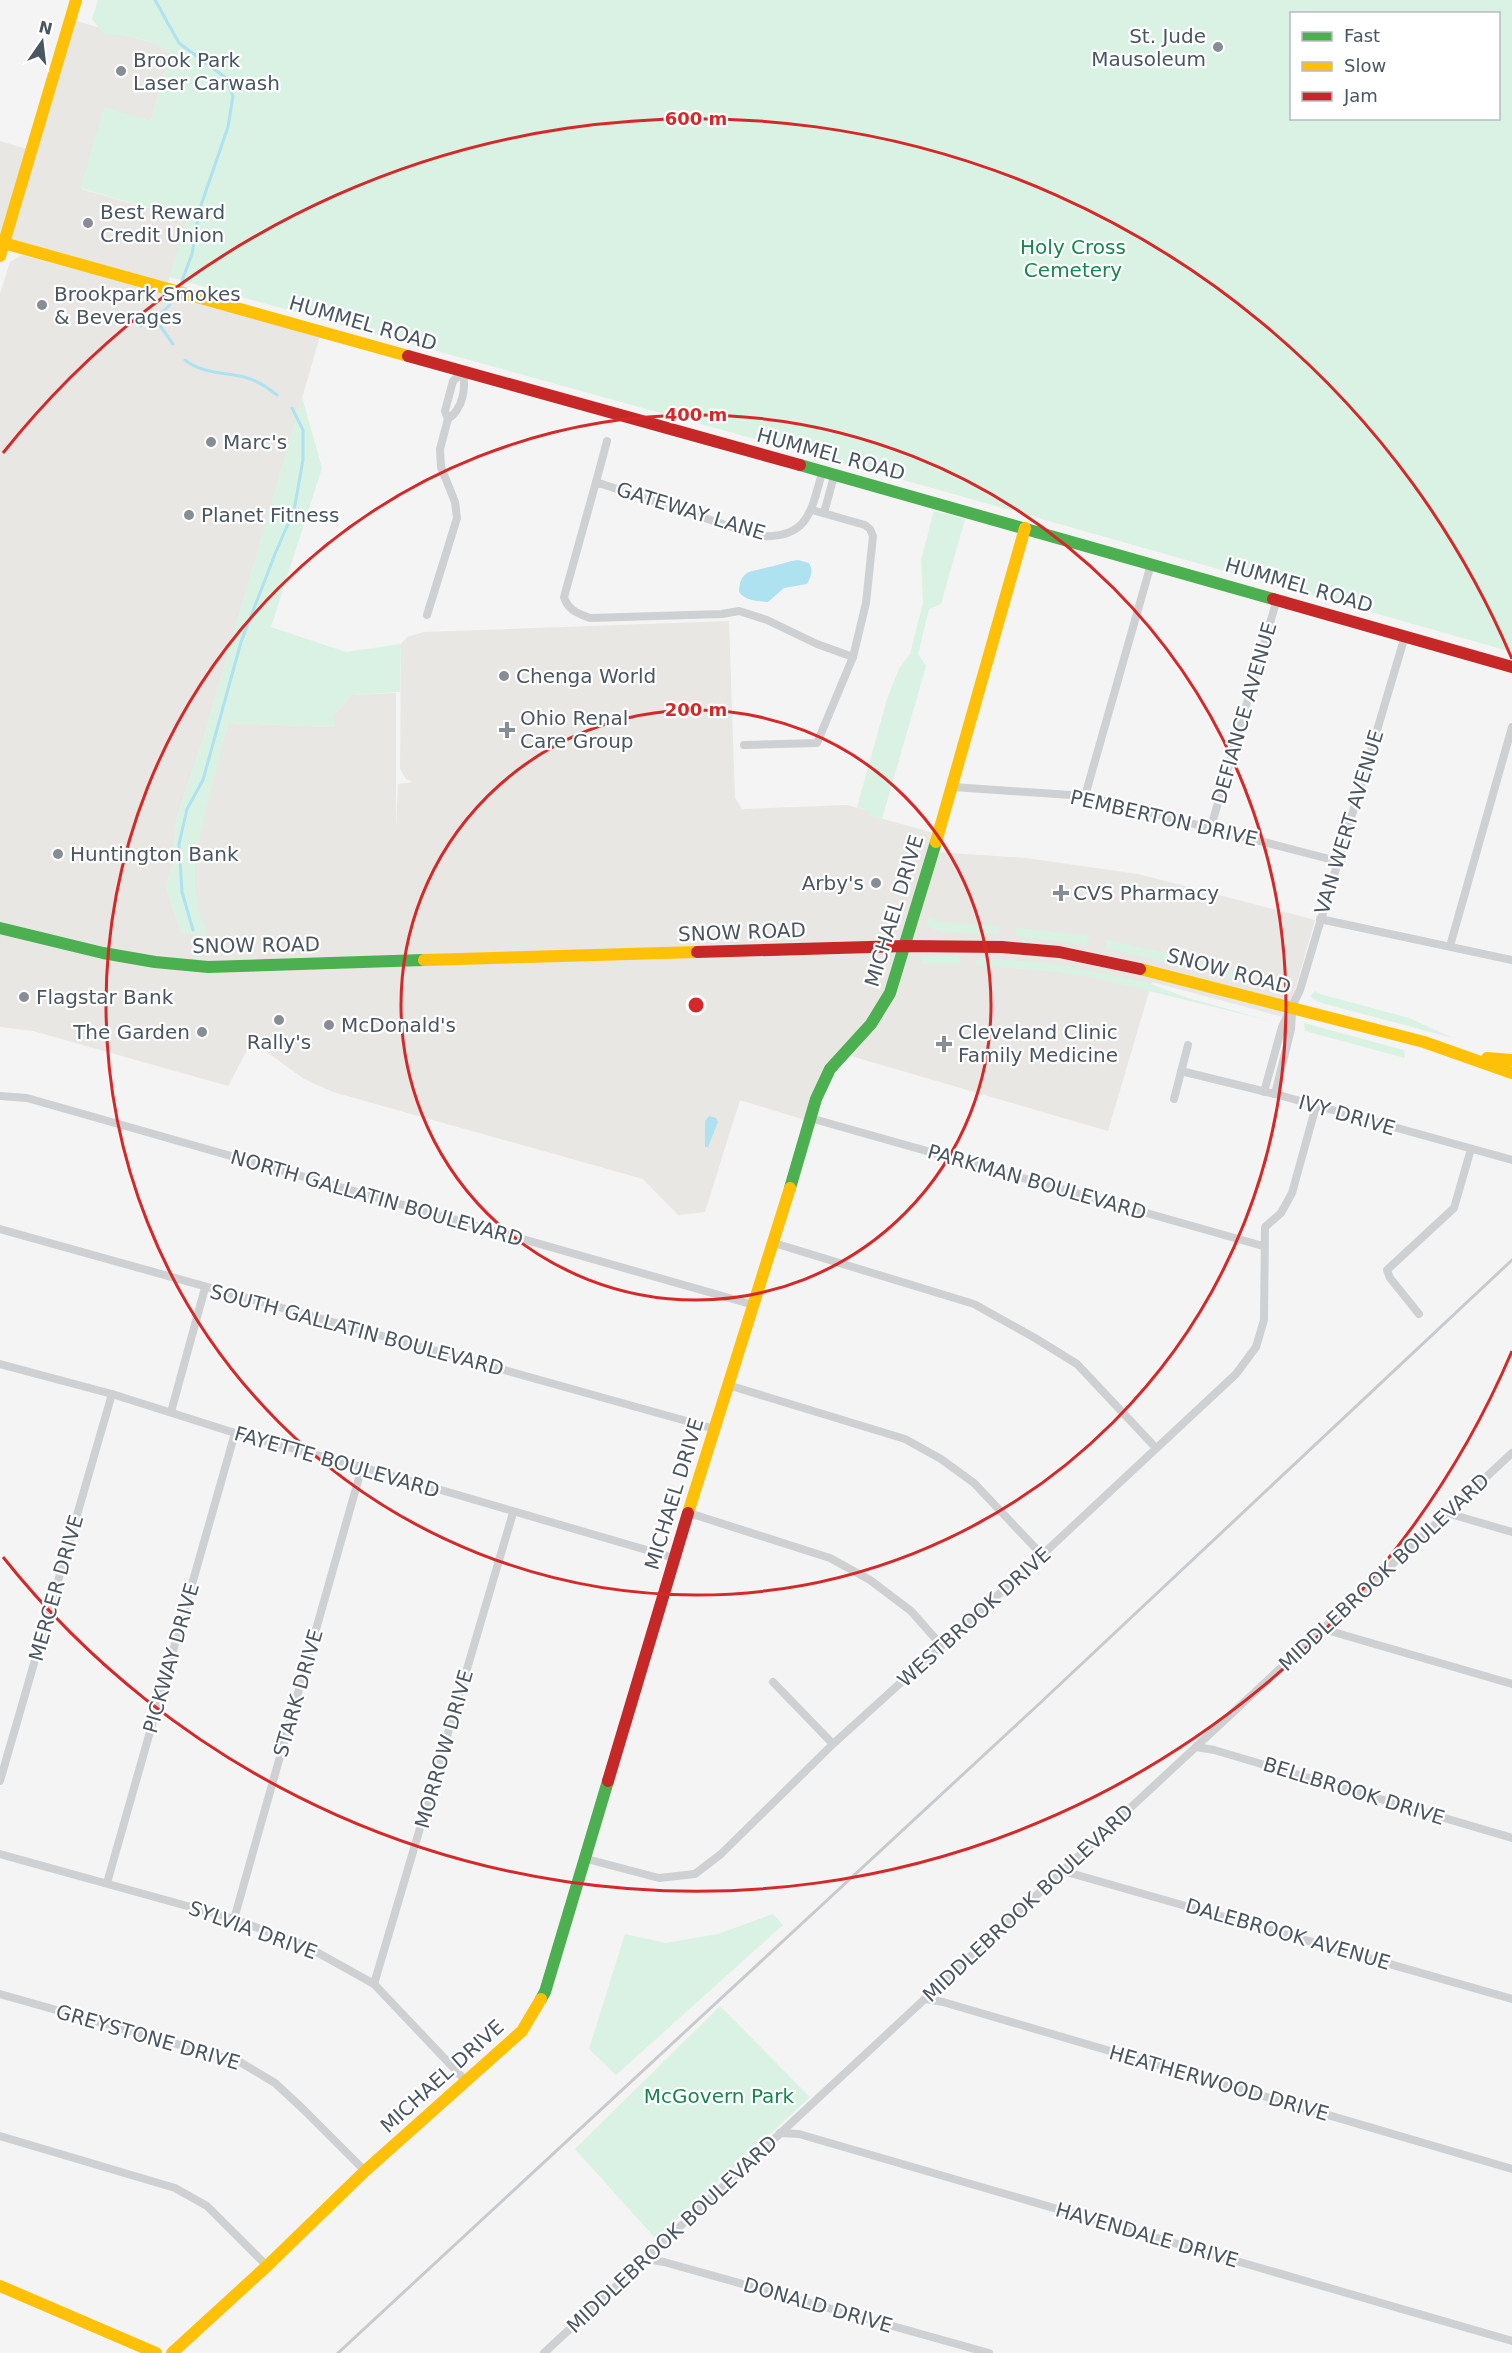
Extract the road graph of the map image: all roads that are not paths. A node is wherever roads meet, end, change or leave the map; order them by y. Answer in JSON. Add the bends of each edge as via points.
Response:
{"nodes":[{"id":1,"x":75,"y":0,"type":"edge"},
{"id":2,"x":1,"y":247,"type":"edge"},
{"id":3,"x":463,"y":372,"type":"junction"},
{"id":4,"x":448,"y":419,"type":"junction"},
{"id":5,"x":607,"y":441,"type":"dead end"},
{"id":6,"x":828,"y":474,"type":"junction"},
{"id":7,"x":596,"y":482,"type":"junction"},
{"id":8,"x":812,"y":510,"type":"junction"},
{"id":9,"x":824,"y":513,"type":"junction"},
{"id":10,"x":1025,"y":528,"type":"junction"},
{"id":11,"x":1151,"y":564,"type":"junction"},
{"id":12,"x":1276,"y":599,"type":"junction"},
{"id":13,"x":427,"y":615,"type":"dead end"},
{"id":14,"x":1405,"y":636,"type":"junction"},
{"id":15,"x":853,"y":657,"type":"junction"},
{"id":16,"x":1512,"y":667,"type":"edge"},
{"id":17,"x":1512,"y":727,"type":"edge"},
{"id":18,"x":744,"y":745,"type":"dead end"},
{"id":19,"x":952,"y":787,"type":"junction"},
{"id":20,"x":1084,"y":796,"type":"junction"},
{"id":21,"x":1211,"y":827,"type":"junction"},
{"id":22,"x":1337,"y":861,"type":"junction"},
{"id":23,"x":1320,"y":919,"type":"junction"},
{"id":24,"x":0,"y":928,"type":"edge"},
{"id":25,"x":905,"y":946,"type":"junction"},
{"id":26,"x":1450,"y":946,"type":"junction"},
{"id":27,"x":1512,"y":960,"type":"edge"},
{"id":28,"x":1293,"y":1008,"type":"junction"},
{"id":29,"x":1188,"y":1045,"type":"dead end"},
{"id":30,"x":1476,"y":1057,"type":"junction"},
{"id":31,"x":1512,"y":1060,"type":"edge"},
{"id":32,"x":1181,"y":1071,"type":"junction"},
{"id":33,"x":1512,"y":1073,"type":"edge"},
{"id":34,"x":1264,"y":1092,"type":"junction"},
{"id":35,"x":1275,"y":1094,"type":"junction"},
{"id":36,"x":0,"y":1096,"type":"edge"},
{"id":37,"x":1174,"y":1099,"type":"dead end"},
{"id":38,"x":1316,"y":1106,"type":"junction"},
{"id":39,"x":810,"y":1118,"type":"junction"},
{"id":40,"x":1471,"y":1149,"type":"junction"},
{"id":41,"x":1512,"y":1160,"type":"edge"},
{"id":42,"x":0,"y":1229,"type":"edge"},
{"id":43,"x":774,"y":1243,"type":"junction"},
{"id":44,"x":1263,"y":1246,"type":"junction"},
{"id":45,"x":205,"y":1288,"type":"junction"},
{"id":46,"x":754,"y":1305,"type":"junction"},
{"id":47,"x":1419,"y":1314,"type":"dead end"},
{"id":48,"x":0,"y":1364,"type":"edge"},
{"id":49,"x":728,"y":1384,"type":"junction"},
{"id":50,"x":112,"y":1395,"type":"junction"},
{"id":51,"x":171,"y":1412,"type":"junction"},
{"id":52,"x":715,"y":1429,"type":"junction"},
{"id":53,"x":235,"y":1433,"type":"junction"},
{"id":54,"x":1156,"y":1448,"type":"junction"},
{"id":55,"x":1512,"y":1453,"type":"edge"},
{"id":56,"x":362,"y":1467,"type":"junction"},
{"id":57,"x":513,"y":1513,"type":"junction"},
{"id":58,"x":689,"y":1513,"type":"junction"},
{"id":59,"x":1447,"y":1513,"type":"junction"},
{"id":60,"x":1512,"y":1532,"type":"edge"},
{"id":61,"x":1042,"y":1555,"type":"junction"},
{"id":62,"x":674,"y":1558,"type":"junction"},
{"id":63,"x":1323,"y":1629,"type":"junction"},
{"id":64,"x":942,"y":1646,"type":"junction"},
{"id":65,"x":773,"y":1682,"type":"dead end"},
{"id":66,"x":1512,"y":1684,"type":"edge"},
{"id":67,"x":833,"y":1744,"type":"junction"},
{"id":68,"x":1196,"y":1747,"type":"junction"},
{"id":69,"x":0,"y":1781,"type":"edge"},
{"id":70,"x":1512,"y":1838,"type":"edge"},
{"id":71,"x":0,"y":1854,"type":"edge"},
{"id":72,"x":584,"y":1858,"type":"junction"},
{"id":73,"x":1063,"y":1871,"type":"junction"},
{"id":74,"x":107,"y":1883,"type":"junction"},
{"id":75,"x":234,"y":1919,"type":"junction"},
{"id":76,"x":374,"y":1984,"type":"junction"},
{"id":77,"x":0,"y":1994,"type":"edge"},
{"id":78,"x":925,"y":1999,"type":"junction"},
{"id":79,"x":1512,"y":1999,"type":"edge"},
{"id":80,"x":465,"y":2080,"type":"junction"},
{"id":81,"x":780,"y":2133,"type":"junction"},
{"id":82,"x":0,"y":2136,"type":"edge"},
{"id":83,"x":1512,"y":2169,"type":"edge"},
{"id":84,"x":365,"y":2171,"type":"junction"},
{"id":85,"x":646,"y":2259,"type":"junction"},
{"id":86,"x":267,"y":2266,"type":"junction"},
{"id":87,"x":0,"y":2286,"type":"edge"},
{"id":88,"x":1512,"y":2341,"type":"edge"},
{"id":89,"x":156,"y":2353,"type":"edge"},
{"id":90,"x":172,"y":2353,"type":"edge"},
{"id":91,"x":544,"y":2353,"type":"edge"},
{"id":92,"x":989,"y":2353,"type":"edge"}],
"edges":[{"from":1,"to":2,"type":"street"},
{"from":2,"to":3,"type":"street","name":"HUMMEL ROAD"},
{"from":3,"to":4,"type":"street","via":[[453,381],[446,411]]},
{"from":3,"to":4,"type":"street","via":[[466,385],[460,404],[456,414]]},
{"from":3,"to":6,"type":"street","name":"HUMMEL ROAD"},
{"from":4,"to":13,"type":"street","via":[[441,440],[441,463],[457,518]]},
{"from":5,"to":7,"type":"street","name":"GATEWAY LANE"},
{"from":6,"to":8,"type":"street","name":"GATEWAY LANE"},
{"from":6,"to":9,"type":"street"},
{"from":6,"to":10,"type":"street","name":"HUMMEL ROAD"},
{"from":7,"to":8,"type":"street","name":"GATEWAY LANE","via":[[759,536],[776,537],[799,528]]},
{"from":7,"to":15,"type":"street","name":"GATEWAY LANE","via":[[564,597],[574,612],[590,618],[614,618],[739,611]]},
{"from":8,"to":9,"type":"street"},
{"from":9,"to":15,"type":"street","via":[[865,525],[873,536],[866,603]]},
{"from":10,"to":11,"type":"street","name":"HUMMEL ROAD"},
{"from":10,"to":19,"type":"street","name":"MICHAEL DRIVE"},
{"from":11,"to":12,"type":"street","name":"HUMMEL ROAD"},
{"from":11,"to":20,"type":"street"},
{"from":12,"to":14,"type":"street","name":"HUMMEL ROAD"},
{"from":12,"to":21,"type":"street","name":"DEFIANCE AVENUE"},
{"from":14,"to":16,"type":"street","name":"HUMMEL ROAD"},
{"from":14,"to":22,"type":"street","name":"VAN WERT AVENUE"},
{"from":15,"to":18,"type":"street","via":[[817,743]]},
{"from":17,"to":26,"type":"street"},
{"from":19,"to":20,"type":"street","name":"PEMBERTON DRIVE"},
{"from":19,"to":25,"type":"street","name":"MICHAEL DRIVE"},
{"from":20,"to":21,"type":"street","name":"PEMBERTON DRIVE"},
{"from":21,"to":22,"type":"street","name":"PEMBERTON DRIVE"},
{"from":22,"to":23,"type":"street","name":"VAN WERT AVENUE"},
{"from":23,"to":26,"type":"street"},
{"from":23,"to":28,"type":"street","name":"VAN WERT AVENUE"},
{"from":24,"to":25,"type":"street","name":"SNOW ROAD","via":[[126,958],[207,967]]},
{"from":25,"to":28,"type":"street","name":"SNOW ROAD","via":[[1015,947],[1058,952],[1151,971]]},
{"from":25,"to":39,"type":"street","name":"MICHAEL DRIVE","via":[[886,1000],[871,1024],[830,1068]]},
{"from":26,"to":27,"type":"street"},
{"from":28,"to":30,"type":"street","name":"SNOW ROAD"},
{"from":28,"to":34,"type":"street","name":"VAN WERT AVENUE","via":[[1282,1027]]},
{"from":28,"to":35,"type":"street","name":"VAN WERT AVENUE"},
{"from":29,"to":32,"type":"street"},
{"from":30,"to":31,"type":"street","name":"SNOW ROAD"},
{"from":30,"to":33,"type":"street","name":"SNOW ROAD"},
{"from":32,"to":34,"type":"street","name":"IVY DRIVE"},
{"from":32,"to":37,"type":"street"},
{"from":34,"to":35,"type":"street","name":"IVY DRIVE"},
{"from":35,"to":38,"type":"street","name":"IVY DRIVE"},
{"from":36,"to":46,"type":"street","name":"NORTH GALLATIN BOULEVARD","via":[[38,1101]]},
{"from":38,"to":40,"type":"street","name":"IVY DRIVE"},
{"from":38,"to":44,"type":"street","via":[[1292,1193],[1281,1213],[1265,1227]]},
{"from":39,"to":43,"type":"street","name":"MICHAEL DRIVE"},
{"from":39,"to":44,"type":"street","name":"PARKMAN BOULEVARD"},
{"from":40,"to":41,"type":"street","name":"IVY DRIVE"},
{"from":40,"to":47,"type":"street","via":[[1454,1208],[1387,1270]]},
{"from":42,"to":45,"type":"street","name":"SOUTH GALLATIN BOULEVARD"},
{"from":43,"to":46,"type":"street","name":"MICHAEL DRIVE"},
{"from":43,"to":54,"type":"street","via":[[974,1304],[1077,1364]]},
{"from":44,"to":54,"type":"street","name":"WESTBROOK DRIVE","via":[[1264,1320],[1256,1347],[1236,1374]]},
{"from":45,"to":51,"type":"street"},
{"from":45,"to":52,"type":"street","name":"SOUTH GALLATIN BOULEVARD"},
{"from":46,"to":49,"type":"street","name":"MICHAEL DRIVE"},
{"from":48,"to":50,"type":"street","name":"FAYETTE BOULEVARD"},
{"from":49,"to":52,"type":"street","name":"MICHAEL DRIVE"},
{"from":49,"to":61,"type":"street","via":[[905,1439],[974,1483]]},
{"from":50,"to":51,"type":"street","name":"FAYETTE BOULEVARD"},
{"from":50,"to":69,"type":"street","name":"MERCER DRIVE"},
{"from":51,"to":53,"type":"street","name":"FAYETTE BOULEVARD"},
{"from":52,"to":58,"type":"street","name":"MICHAEL DRIVE"},
{"from":53,"to":56,"type":"street","name":"FAYETTE BOULEVARD"},
{"from":53,"to":74,"type":"street","name":"PICKWAY DRIVE"},
{"from":54,"to":61,"type":"street","name":"WESTBROOK DRIVE"},
{"from":55,"to":59,"type":"street","name":"MIDDLEBROOK BOULEVARD"},
{"from":56,"to":57,"type":"street","name":"FAYETTE BOULEVARD"},
{"from":56,"to":75,"type":"street","name":"STARK DRIVE"},
{"from":57,"to":62,"type":"street","name":"FAYETTE BOULEVARD"},
{"from":57,"to":76,"type":"street","name":"MORROW DRIVE"},
{"from":58,"to":62,"type":"street","name":"MICHAEL DRIVE"},
{"from":58,"to":64,"type":"street","via":[[830,1558],[870,1580],[911,1611]]},
{"from":59,"to":60,"type":"street"},
{"from":59,"to":63,"type":"street","name":"MIDDLEBROOK BOULEVARD"},
{"from":61,"to":64,"type":"street","name":"WESTBROOK DRIVE"},
{"from":62,"to":72,"type":"street","name":"MICHAEL DRIVE"},
{"from":63,"to":66,"type":"street"},
{"from":63,"to":68,"type":"street","name":"MIDDLEBROOK BOULEVARD"},
{"from":64,"to":67,"type":"street","name":"WESTBROOK DRIVE"},
{"from":65,"to":67,"type":"street"},
{"from":67,"to":72,"type":"street","name":"WESTBROOK DRIVE","via":[[721,1854],[695,1874],[659,1878]]},
{"from":68,"to":70,"type":"street","name":"BELLBROOK DRIVE"},
{"from":68,"to":73,"type":"street","name":"MIDDLEBROOK BOULEVARD"},
{"from":71,"to":74,"type":"street","name":"SYLVIA DRIVE"},
{"from":72,"to":80,"type":"street","name":"MICHAEL DRIVE","via":[[545,1992],[522,2031]]},
{"from":73,"to":78,"type":"street","name":"MIDDLEBROOK BOULEVARD"},
{"from":73,"to":79,"type":"street","name":"DALEBROOK AVENUE"},
{"from":74,"to":75,"type":"street","name":"SYLVIA DRIVE"},
{"from":75,"to":76,"type":"street","name":"SYLVIA DRIVE","via":[[304,1945]]},
{"from":76,"to":80,"type":"street","name":"SYLVIA DRIVE"},
{"from":77,"to":84,"type":"street","name":"GREYSTONE DRIVE","via":[[240,2062],[275,2083]]},
{"from":78,"to":81,"type":"street","name":"MIDDLEBROOK BOULEVARD"},
{"from":78,"to":83,"type":"street","name":"HEATHERWOOD DRIVE","via":[[944,2001]]},
{"from":80,"to":84,"type":"street","name":"MICHAEL DRIVE"},
{"from":81,"to":85,"type":"street","name":"MIDDLEBROOK BOULEVARD"},
{"from":81,"to":88,"type":"street","name":"HAVENDALE DRIVE","via":[[799,2134]]},
{"from":82,"to":86,"type":"street","via":[[175,2188],[207,2206]]},
{"from":84,"to":86,"type":"street","name":"MICHAEL DRIVE"},
{"from":85,"to":91,"type":"street","name":"MIDDLEBROOK BOULEVARD"},
{"from":85,"to":92,"type":"street","name":"DONALD DRIVE"},
{"from":86,"to":90,"type":"street","name":"MICHAEL DRIVE"},
{"from":87,"to":89,"type":"street"}]}
